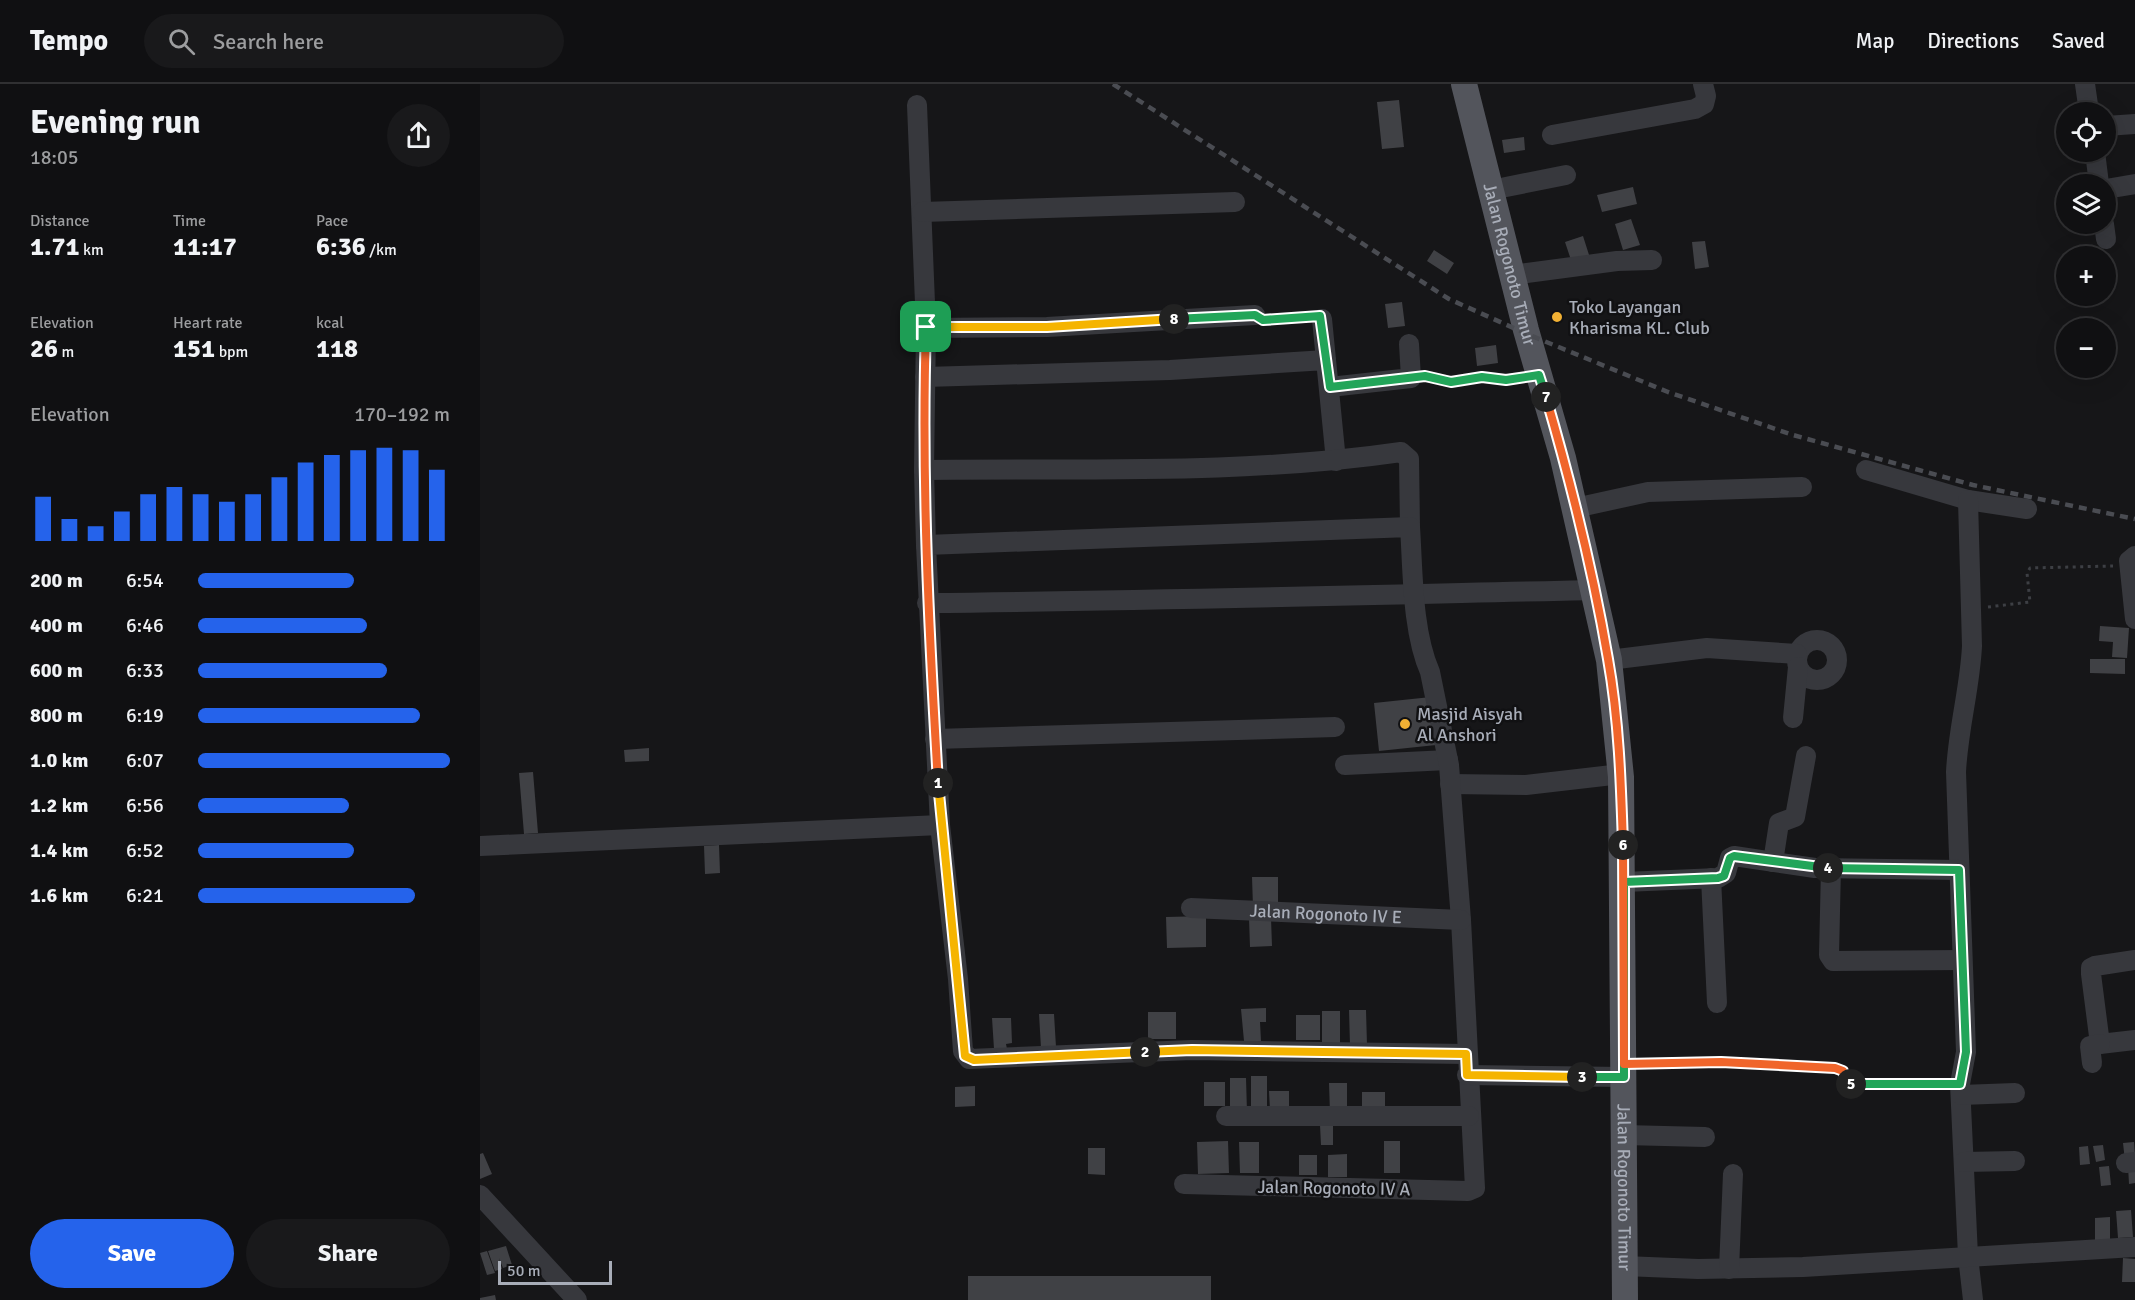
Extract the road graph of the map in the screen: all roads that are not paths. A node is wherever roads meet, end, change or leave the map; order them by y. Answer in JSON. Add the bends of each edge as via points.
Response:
{"nodes":[{"id":1,"x":1464,"y":84,"type":"edge"},
{"id":2,"x":1703,"y":84,"type":"edge"},
{"id":3,"x":2085,"y":84,"type":"edge"},
{"id":4,"x":2088,"y":102,"type":"edge"},
{"id":5,"x":917,"y":105,"type":"dead end"},
{"id":6,"x":2135,"y":124,"type":"edge"},
{"id":7,"x":2116,"y":125,"type":"edge"},
{"id":8,"x":1552,"y":135,"type":"dead end"},
{"id":9,"x":1566,"y":175,"type":"dead end"},
{"id":10,"x":2135,"y":184,"type":"edge"},
{"id":11,"x":2116,"y":187,"type":"edge"},
{"id":12,"x":1491,"y":190,"type":"junction"},
{"id":13,"x":1235,"y":202,"type":"dead end"},
{"id":14,"x":922,"y":212,"type":"junction"},
{"id":15,"x":1652,"y":260,"type":"dead end"},
{"id":16,"x":1512,"y":275,"type":"junction"},
{"id":17,"x":1255,"y":315,"type":"road end"},
{"id":18,"x":1322,"y":319,"type":"road end"},
{"id":19,"x":926,"y":327,"type":"junction"},
{"id":20,"x":1409,"y":344,"type":"dead end"},
{"id":21,"x":1326,"y":360,"type":"junction"},
{"id":22,"x":925,"y":377,"type":"junction"},
{"id":23,"x":1330,"y":387,"type":"junction"},
{"id":24,"x":1336,"y":461,"type":"junction"},
{"id":25,"x":924,"y":470,"type":"junction"},
{"id":26,"x":1866,"y":470,"type":"dead end"},
{"id":27,"x":1802,"y":488,"type":"dead end"},
{"id":28,"x":1968,"y":500,"type":"junction"},
{"id":29,"x":1575,"y":508,"type":"junction"},
{"id":30,"x":2026,"y":510,"type":"dead end"},
{"id":31,"x":1410,"y":527,"type":"junction"},
{"id":32,"x":926,"y":545,"type":"junction"},
{"id":33,"x":2132,"y":561,"type":"edge"},
{"id":34,"x":1594,"y":590,"type":"junction"},
{"id":35,"x":1414,"y":594,"type":"junction"},
{"id":36,"x":927,"y":603,"type":"junction"},
{"id":37,"x":2135,"y":619,"type":"edge"},
{"id":38,"x":1609,"y":660,"type":"junction"},
{"id":39,"x":1793,"y":718,"type":"dead end"},
{"id":40,"x":1335,"y":727,"type":"dead end"},
{"id":41,"x":935,"y":739,"type":"junction"},
{"id":42,"x":1806,"y":756,"type":"dead end"},
{"id":43,"x":1448,"y":760,"type":"junction"},
{"id":44,"x":1345,"y":765,"type":"dead end"},
{"id":45,"x":1621,"y":774,"type":"junction"},
{"id":46,"x":1450,"y":784,"type":"junction"},
{"id":47,"x":940,"y":825,"type":"junction"},
{"id":48,"x":480,"y":846,"type":"edge"},
{"id":49,"x":1773,"y":862,"type":"junction"},
{"id":50,"x":1832,"y":868,"type":"junction"},
{"id":51,"x":1959,"y":870,"type":"junction"},
{"id":52,"x":1711,"y":878,"type":"junction"},
{"id":53,"x":1624,"y":882,"type":"junction"},
{"id":54,"x":1191,"y":908,"type":"dead end"},
{"id":55,"x":1461,"y":920,"type":"junction"},
{"id":56,"x":1962,"y":960,"type":"junction"},
{"id":57,"x":2135,"y":960,"type":"edge"},
{"id":58,"x":1717,"y":1003,"type":"dead end"},
{"id":59,"x":2135,"y":1040,"type":"edge"},
{"id":60,"x":2100,"y":1044,"type":"junction"},
{"id":61,"x":1466,"y":1054,"type":"junction"},
{"id":62,"x":2092,"y":1063,"type":"dead end"},
{"id":63,"x":1624,"y":1071,"type":"junction"},
{"id":64,"x":1467,"y":1075,"type":"junction"},
{"id":65,"x":1961,"y":1090,"type":"junction"},
{"id":66,"x":2015,"y":1093,"type":"dead end"},
{"id":67,"x":1226,"y":1116,"type":"dead end"},
{"id":68,"x":1469,"y":1116,"type":"junction"},
{"id":69,"x":1624,"y":1135,"type":"junction"},
{"id":70,"x":1705,"y":1137,"type":"dead end"},
{"id":71,"x":2015,"y":1161,"type":"dead end"},
{"id":72,"x":1964,"y":1162,"type":"junction"},
{"id":73,"x":1733,"y":1174,"type":"dead end"},
{"id":74,"x":1185,"y":1184,"type":"dead end"},
{"id":75,"x":480,"y":1194,"type":"edge"},
{"id":76,"x":2135,"y":1247,"type":"edge"},
{"id":77,"x":1968,"y":1256,"type":"junction"},
{"id":78,"x":1624,"y":1266,"type":"junction"},
{"id":79,"x":1729,"y":1269,"type":"junction"},
{"id":80,"x":577,"y":1300,"type":"edge"},
{"id":81,"x":1625,"y":1300,"type":"edge"},
{"id":82,"x":1973,"y":1300,"type":"edge"}],
"edges":[{"from":1,"to":12,"type":"main road","name":"Jalan Rogonoto Timur"},
{"from":2,"to":8,"type":"street","via":[[1704,104],[1695,109]]},
{"from":3,"to":4,"type":"street"},
{"from":5,"to":14,"type":"street"},
{"from":6,"to":7,"type":"street"},
{"from":9,"to":12,"type":"street"},
{"from":10,"to":11,"type":"street"},
{"from":12,"to":16,"type":"main road","name":"Jalan Rogonoto Timur"},
{"from":13,"to":14,"type":"street"},
{"from":14,"to":19,"type":"street"},
{"from":15,"to":16,"type":"street"},
{"from":16,"to":29,"type":"main road","name":"Jalan Rogonoto Timur"},
{"from":17,"to":19,"type":"street","via":[[1047,327]]},
{"from":18,"to":21,"type":"street"},
{"from":19,"to":22,"type":"street"},
{"from":20,"to":23,"type":"street","via":[[1411,378]]},
{"from":21,"to":22,"type":"street","via":[[1170,370]]},
{"from":21,"to":23,"type":"street"},
{"from":22,"to":25,"type":"street"},
{"from":23,"to":24,"type":"street"},
{"from":24,"to":25,"type":"street","via":[[1170,468]]},
{"from":24,"to":31,"type":"street","via":[[1406,454]]},
{"from":25,"to":32,"type":"street"},
{"from":26,"to":28,"type":"street"},
{"from":27,"to":29,"type":"street","via":[[1648,492]]},
{"from":28,"to":30,"type":"street"},
{"from":28,"to":51,"type":"street","via":[[1971,668],[1956,772]]},
{"from":29,"to":34,"type":"main road","name":"Jalan Rogonoto Timur"},
{"from":31,"to":32,"type":"street"},
{"from":31,"to":35,"type":"street"},
{"from":32,"to":36,"type":"street"},
{"from":33,"to":37,"type":"street"},
{"from":34,"to":35,"type":"street"},
{"from":34,"to":38,"type":"main road","name":"Jalan Rogonoto Timur"},
{"from":35,"to":36,"type":"street","via":[[1222,601]]},
{"from":35,"to":43,"type":"street"},
{"from":36,"to":41,"type":"street"},
{"from":38,"to":39,"type":"street","via":[[1707,648],[1798,661]]},
{"from":38,"to":45,"type":"main road","name":"Jalan Rogonoto Timur"},
{"from":40,"to":41,"type":"street"},
{"from":41,"to":47,"type":"street"},
{"from":42,"to":49,"type":"street","via":[[1795,817],[1779,823]]},
{"from":43,"to":44,"type":"street"},
{"from":43,"to":46,"type":"street"},
{"from":45,"to":46,"type":"street","via":[[1526,785]]},
{"from":45,"to":53,"type":"main road","name":"Jalan Rogonoto Timur"},
{"from":46,"to":55,"type":"street"},
{"from":47,"to":48,"type":"street"},
{"from":47,"to":61,"type":"street","via":[[963,1051],[969,1059],[1192,1050]]},
{"from":49,"to":50,"type":"street"},
{"from":49,"to":52,"type":"street","via":[[1734,856],[1724,876]]},
{"from":50,"to":51,"type":"street"},
{"from":50,"to":56,"type":"street","via":[[1829,955],[1833,961]]},
{"from":51,"to":56,"type":"street"},
{"from":52,"to":53,"type":"street"},
{"from":52,"to":58,"type":"street"},
{"from":53,"to":63,"type":"main road","name":"Jalan Rogonoto Timur"},
{"from":54,"to":55,"type":"street","name":"Jalan Rogonoto IV E"},
{"from":55,"to":61,"type":"street"},
{"from":56,"to":65,"type":"street","via":[[1966,1052]]},
{"from":57,"to":60,"type":"street","via":[[2091,968]]},
{"from":59,"to":60,"type":"street"},
{"from":60,"to":62,"type":"street","via":[[2090,1046]]},
{"from":61,"to":64,"type":"street"},
{"from":63,"to":64,"type":"street"},
{"from":63,"to":69,"type":"main road","name":"Jalan Rogonoto Timur"},
{"from":64,"to":68,"type":"street"},
{"from":65,"to":66,"type":"street"},
{"from":65,"to":72,"type":"street"},
{"from":67,"to":68,"type":"street"},
{"from":68,"to":74,"type":"street","name":"Jalan Rogonoto IV A","via":[[1475,1188],[1468,1191]]},
{"from":69,"to":70,"type":"street"},
{"from":69,"to":78,"type":"main road","name":"Jalan Rogonoto Timur"},
{"from":71,"to":72,"type":"street"},
{"from":72,"to":77,"type":"street"},
{"from":73,"to":79,"type":"street"},
{"from":75,"to":80,"type":"street"},
{"from":76,"to":77,"type":"street"},
{"from":77,"to":79,"type":"street","via":[[1803,1268]]},
{"from":77,"to":82,"type":"street"},
{"from":78,"to":79,"type":"street"},
{"from":78,"to":81,"type":"main road","name":"Jalan Rogonoto Timur"}]}
